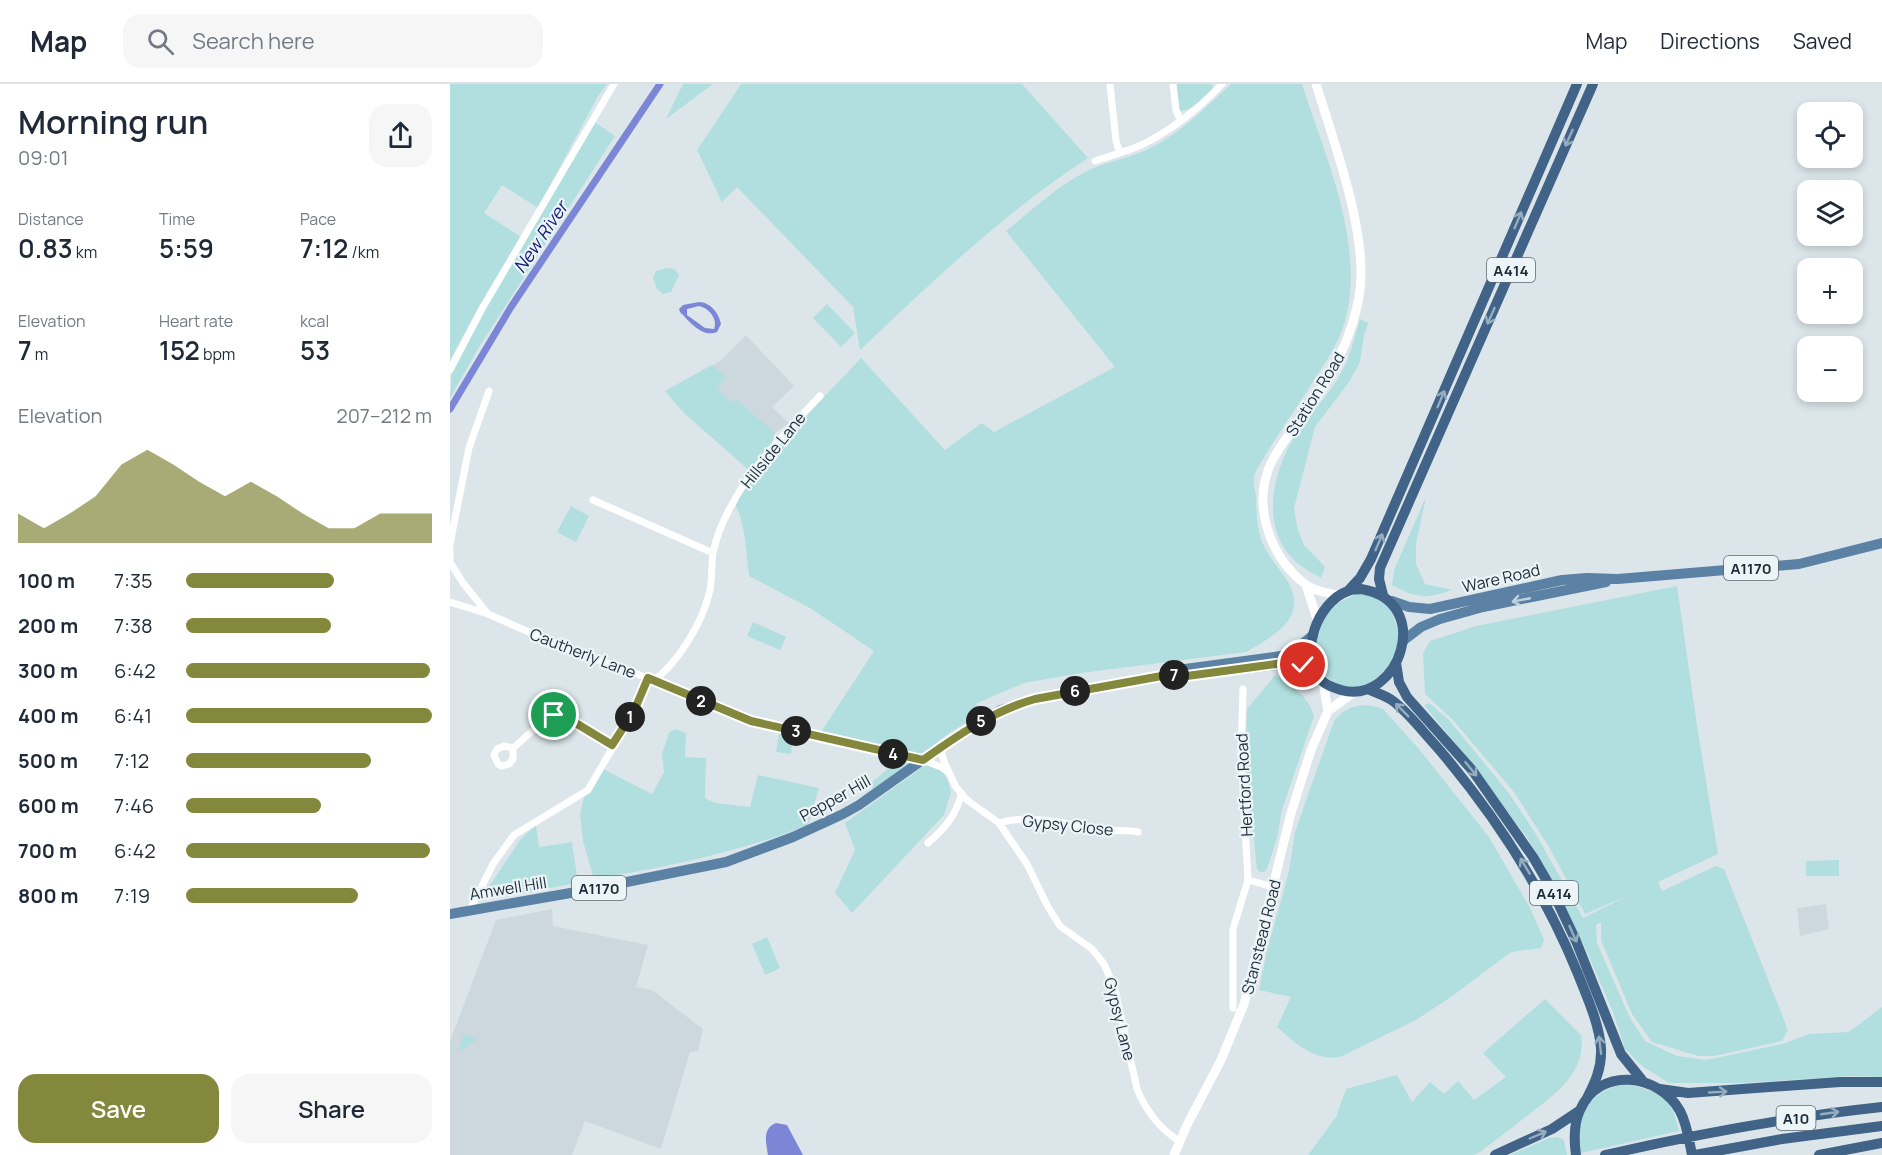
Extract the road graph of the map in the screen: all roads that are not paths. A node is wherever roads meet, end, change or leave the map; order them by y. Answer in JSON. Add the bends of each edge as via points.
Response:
{"nodes":[{"id":1,"x":614,"y":84,"type":"edge"},
{"id":2,"x":1110,"y":84,"type":"edge"},
{"id":3,"x":1173,"y":84,"type":"edge"},
{"id":4,"x":1221,"y":84,"type":"edge"},
{"id":5,"x":1316,"y":84,"type":"edge"},
{"id":6,"x":1577,"y":84,"type":"edge"},
{"id":7,"x":1593,"y":84,"type":"edge"},
{"id":8,"x":1180,"y":119,"type":"junction"},
{"id":9,"x":1120,"y":153,"type":"junction"},
{"id":10,"x":1095,"y":161,"type":"dead end"},
{"id":11,"x":450,"y":370,"type":"edge"},
{"id":12,"x":489,"y":391,"type":"dead end"},
{"id":13,"x":820,"y":396,"type":"dead end"},
{"id":14,"x":593,"y":500,"type":"dead end"},
{"id":15,"x":1882,"y":543,"type":"edge"},
{"id":16,"x":450,"y":545,"type":"edge"},
{"id":17,"x":713,"y":553,"type":"junction"},
{"id":18,"x":450,"y":562,"type":"edge"},
{"id":19,"x":1618,"y":579,"type":"junction"},
{"id":20,"x":1306,"y":585,"type":"junction"},
{"id":21,"x":1343,"y":594,"type":"junction"},
{"id":22,"x":1387,"y":598,"type":"junction"},
{"id":23,"x":450,"y":602,"type":"edge"},
{"id":24,"x":488,"y":614,"type":"junction"},
{"id":25,"x":1318,"y":622,"type":"junction"},
{"id":26,"x":1313,"y":635,"type":"junction"},
{"id":27,"x":1404,"y":640,"type":"junction"},
{"id":28,"x":1396,"y":663,"type":"junction"},
{"id":29,"x":666,"y":672,"type":"junction"},
{"id":30,"x":1167,"y":675,"type":"junction"},
{"id":31,"x":1319,"y":677,"type":"junction"},
{"id":32,"x":651,"y":680,"type":"junction"},
{"id":33,"x":667,"y":687,"type":"junction"},
{"id":34,"x":1243,"y":689,"type":"dead end"},
{"id":35,"x":1368,"y":689,"type":"junction"},
{"id":36,"x":1354,"y":692,"type":"junction"},
{"id":37,"x":1329,"y":711,"type":"junction"},
{"id":38,"x":612,"y":745,"type":"junction"},
{"id":39,"x":513,"y":748,"type":"dead end"},
{"id":40,"x":940,"y":748,"type":"junction"},
{"id":41,"x":923,"y":760,"type":"junction"},
{"id":42,"x":948,"y":772,"type":"junction"},
{"id":43,"x":961,"y":795,"type":"junction"},
{"id":44,"x":999,"y":823,"type":"junction"},
{"id":45,"x":1138,"y":832,"type":"dead end"},
{"id":46,"x":928,"y":843,"type":"dead end"},
{"id":47,"x":746,"y":855,"type":"joint"},
{"id":48,"x":1248,"y":880,"type":"junction"},
{"id":49,"x":1273,"y":887,"type":"junction"},
{"id":50,"x":470,"y":910,"type":"junction"},
{"id":51,"x":450,"y":914,"type":"edge"},
{"id":52,"x":1233,"y":1008,"type":"dead end"},
{"id":53,"x":1642,"y":1080,"type":"junction"},
{"id":54,"x":1882,"y":1082,"type":"edge"},
{"id":55,"x":1660,"y":1089,"type":"junction"},
{"id":56,"x":1586,"y":1100,"type":"junction"},
{"id":57,"x":1882,"y":1107,"type":"edge"},
{"id":58,"x":1579,"y":1111,"type":"junction"},
{"id":59,"x":1882,"y":1126,"type":"edge"},
{"id":60,"x":1179,"y":1141,"type":"junction"},
{"id":61,"x":1882,"y":1143,"type":"edge"},
{"id":62,"x":1174,"y":1155,"type":"edge"},
{"id":63,"x":1495,"y":1155,"type":"edge"},
{"id":64,"x":1576,"y":1155,"type":"edge"},
{"id":65,"x":1605,"y":1155,"type":"edge"},
{"id":66,"x":1694,"y":1155,"type":"edge"},
{"id":67,"x":1819,"y":1155,"type":"edge"}],
"edges":[{"from":1,"to":11,"type":"street"},
{"from":2,"to":9,"type":"street"},
{"from":3,"to":8,"type":"street"},
{"from":4,"to":8,"type":"street"},
{"from":5,"to":20,"type":"main road","name":"Station Road","via":[[1347,188],[1362,268],[1360,296],[1344,348],[1271,462],[1264,486],[1268,533],[1277,553]]},
{"from":21,"to":6,"type":"highway","number":"A414","one_way":true,"via":[[1371,560]]},
{"from":7,"to":22,"type":"highway","number":"A414","one_way":true,"via":[[1380,568],[1379,579]]},
{"from":8,"to":9,"type":"street","via":[[1156,137]]},
{"from":9,"to":10,"type":"street"},
{"from":12,"to":16,"type":"street","via":[[470,448]]},
{"from":13,"to":17,"type":"street","name":"Hillside Lane","via":[[754,469],[729,510]]},
{"from":14,"to":17,"type":"street"},
{"from":15,"to":19,"type":"main road","name":"Ware Road","number":"A1170","via":[[1799,564]]},
{"from":16,"to":18,"type":"street"},
{"from":17,"to":29,"type":"street","name":"Hillside Lane","via":[[709,595],[691,637]]},
{"from":18,"to":24,"type":"street"},
{"from":19,"to":22,"type":"main road","name":"Ware Road","number":"A1170","via":[[1538,583],[1430,609],[1409,607]]},
{"from":19,"to":27,"type":"main road","name":"Ware Road","number":"A1170","one_way":true,"via":[[1440,619]]},
{"from":20,"to":21,"type":"main road","name":"Station Road","via":[[1321,592]]},
{"from":20,"to":25,"type":"main road","name":"Station Road"},
{"from":21,"to":22,"type":"highway","via":[[1362,589]]},
{"from":21,"to":25,"type":"highway","via":[[1327,606]]},
{"from":22,"to":27,"type":"highway","via":[[1398,612]]},
{"from":23,"to":24,"type":"street","name":"Cautherly Lane"},
{"from":24,"to":32,"type":"street","name":"Cautherly Lane"},
{"from":25,"to":26,"type":"highway"},
{"from":26,"to":30,"type":"main road","name":"Pepper Hill","number":"A1170","via":[[1292,653]]},
{"from":26,"to":31,"type":"highway","via":[[1311,649]]},
{"from":27,"to":28,"type":"highway"},
{"from":28,"to":35,"type":"highway"},
{"from":28,"to":53,"type":"highway","number":"A414","one_way":true,"via":[[1404,692],[1472,770],[1533,857],[1576,941],[1622,1054]]},
{"from":29,"to":32,"type":"street","name":"Hillside Lane"},
{"from":29,"to":33,"type":"street"},
{"from":30,"to":31,"type":"main road","name":"Pepper Hill","number":"A1170","via":[[1292,663],[1308,667]]},
{"from":30,"to":40,"type":"main road","name":"Pepper Hill","number":"A1170","via":[[1018,704],[977,723]]},
{"from":31,"to":36,"type":"highway","via":[[1332,688]]},
{"from":31,"to":37,"type":"main road"},
{"from":32,"to":33,"type":"street","name":"Cautherly Lane"},
{"from":32,"to":38,"type":"street"},
{"from":33,"to":41,"type":"street","name":"Cautherly Lane","via":[[751,721]]},
{"from":34,"to":48,"type":"street","name":"Hertford Road","via":[[1240,754]]},
{"from":35,"to":36,"type":"highway"},
{"from":56,"to":35,"type":"highway","number":"A414","one_way":true,"via":[[1599,1072],[1599,1038],[1583,986],[1543,899],[1512,844],[1465,780],[1401,708]]},
{"from":36,"to":37,"type":"main road","name":"Stanstead Road"},
{"from":37,"to":49,"type":"main road","name":"Stanstead Road","via":[[1301,780]]},
{"from":38,"to":39,"type":"street","via":[[557,714]]},
{"from":38,"to":50,"type":"street","via":[[588,790],[514,835],[493,864]]},
{"from":40,"to":41,"type":"main road","name":"Pepper Hill","number":"A1170"},
{"from":40,"to":42,"type":"street","name":"Gypsy Lane"},
{"from":41,"to":42,"type":"street"},
{"from":41,"to":47,"type":"main road","name":"Pepper Hill","number":"A1170","via":[[843,814]]},
{"from":42,"to":43,"type":"street","name":"Gypsy Lane"},
{"from":43,"to":44,"type":"street","name":"Gypsy Lane"},
{"from":43,"to":46,"type":"street","via":[[948,824]]},
{"from":44,"to":45,"type":"street","name":"Gypsy Close","via":[[1025,819]]},
{"from":44,"to":60,"type":"street","name":"Gypsy Lane","via":[[1027,864],[1060,926],[1092,949],[1104,964],[1115,989],[1142,1102],[1161,1127]]},
{"from":47,"to":50,"type":"main road","name":"Amwell Hill","number":"A1170","via":[[680,873]]},
{"from":48,"to":49,"type":"street"},
{"from":48,"to":52,"type":"street","name":"Hertford Road","via":[[1233,929]]},
{"from":49,"to":60,"type":"main road","name":"Stanstead Road","via":[[1239,1021]]},
{"from":50,"to":51,"type":"main road","name":"Amwell Hill","number":"A1170"},
{"from":53,"to":55,"type":"highway"},
{"from":53,"to":56,"type":"highway","via":[[1609,1082]]},
{"from":55,"to":54,"type":"highway","one_way":true,"via":[[1688,1093]]},
{"from":55,"to":66,"type":"highway","via":[[1679,1109]]},
{"from":56,"to":58,"type":"highway"},
{"from":65,"to":57,"type":"highway","number":"A10","one_way":true,"via":[[1777,1120]]},
{"from":63,"to":58,"type":"highway","one_way":true,"via":[[1552,1129]]},
{"from":58,"to":64,"type":"highway"},
{"from":59,"to":66,"type":"highway","number":"A10"},
{"from":60,"to":62,"type":"main road","name":"Stanstead Road"},
{"from":61,"to":67,"type":"highway"}]}
